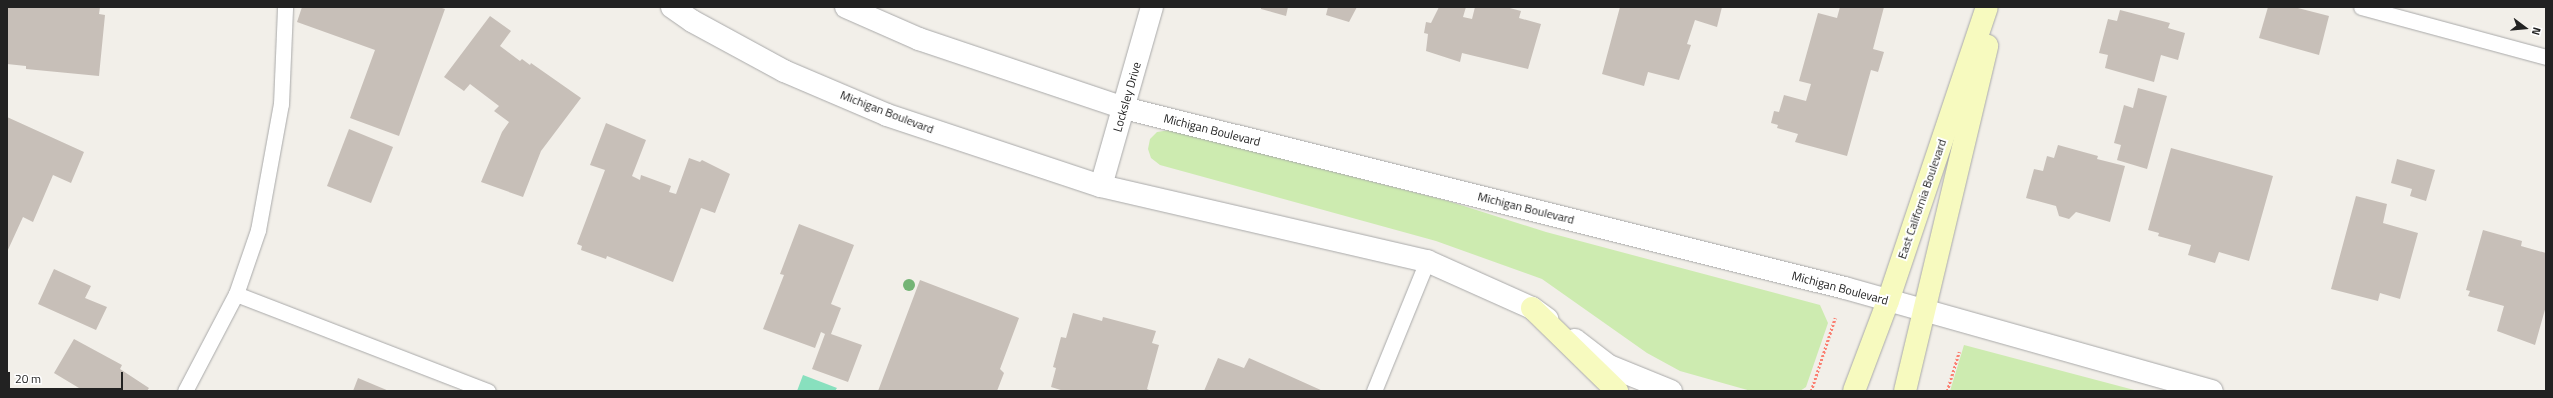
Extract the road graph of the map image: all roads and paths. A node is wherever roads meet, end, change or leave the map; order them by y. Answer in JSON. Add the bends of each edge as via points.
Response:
{"nodes":[{"id":1,"x":285,"y":7,"type":"edge"},
{"id":2,"x":672,"y":7,"type":"edge"},
{"id":3,"x":846,"y":7,"type":"edge"},
{"id":4,"x":1152,"y":7,"type":"edge"},
{"id":5,"x":1986,"y":7,"type":"edge"},
{"id":6,"x":1996,"y":7,"type":"edge"},
{"id":7,"x":2361,"y":7,"type":"edge"},
{"id":8,"x":2546,"y":57,"type":"edge"},
{"id":9,"x":1124,"y":108,"type":"junction"},
{"id":10,"x":1102,"y":186,"type":"junction"},
{"id":11,"x":1427,"y":262,"type":"junction"},
{"id":12,"x":236,"y":294,"type":"junction"},
{"id":13,"x":1888,"y":301,"type":"junction"},
{"id":14,"x":1532,"y":308,"type":"junction"},
{"id":15,"x":1924,"y":312,"type":"junction"},
{"id":16,"x":1837,"y":313,"type":"dead end"},
{"id":17,"x":1960,"y":349,"type":"dead end"},
{"id":18,"x":185,"y":391,"type":"edge"},
{"id":19,"x":488,"y":391,"type":"edge"},
{"id":20,"x":1374,"y":391,"type":"edge"},
{"id":21,"x":1616,"y":391,"type":"edge"},
{"id":22,"x":1671,"y":391,"type":"edge"},
{"id":23,"x":1811,"y":391,"type":"edge"},
{"id":24,"x":1854,"y":391,"type":"edge"},
{"id":25,"x":1905,"y":391,"type":"edge"},
{"id":26,"x":1947,"y":391,"type":"edge"},
{"id":27,"x":2212,"y":391,"type":"edge"}],
"edges":[{"from":1,"to":12,"type":"lane","via":[[281,104],[258,230]]},
{"from":2,"to":10,"type":"street","name":"Michigan Boulevard","via":[[692,21],[784,71],[887,115]]},
{"from":3,"to":9,"type":"street","name":"Michigan Boulevard","via":[[919,39]]},
{"from":4,"to":9,"type":"street","name":"Locksley Drive"},
{"from":5,"to":13,"type":"main road","name":"East California Boulevard"},
{"from":6,"to":15,"type":"main road","name":"East California Boulevard"},
{"from":7,"to":8,"type":"lane"},
{"from":9,"to":10,"type":"street","name":"Locksley Drive"},
{"from":9,"to":13,"type":"street","name":"Michigan Boulevard"},
{"from":10,"to":11,"type":"street","name":"Michigan Boulevard"},
{"from":11,"to":14,"type":"street","name":"Michigan Boulevard"},
{"from":11,"to":20,"type":"lane"},
{"from":12,"to":18,"type":"lane"},
{"from":12,"to":19,"type":"lane"},
{"from":13,"to":15,"type":"street","name":"Michigan Boulevard"},
{"from":13,"to":24,"type":"main road","name":"East California Boulevard"},
{"from":14,"to":21,"type":"main road"},
{"from":14,"to":22,"type":"street","name":"Michigan Boulevard","via":[[1609,366]]},
{"from":15,"to":25,"type":"main road","name":"East California Boulevard"},
{"from":15,"to":27,"type":"street","name":"Michigan Boulevard"},
{"from":16,"to":23,"type":"path"},
{"from":17,"to":26,"type":"path"}]}
